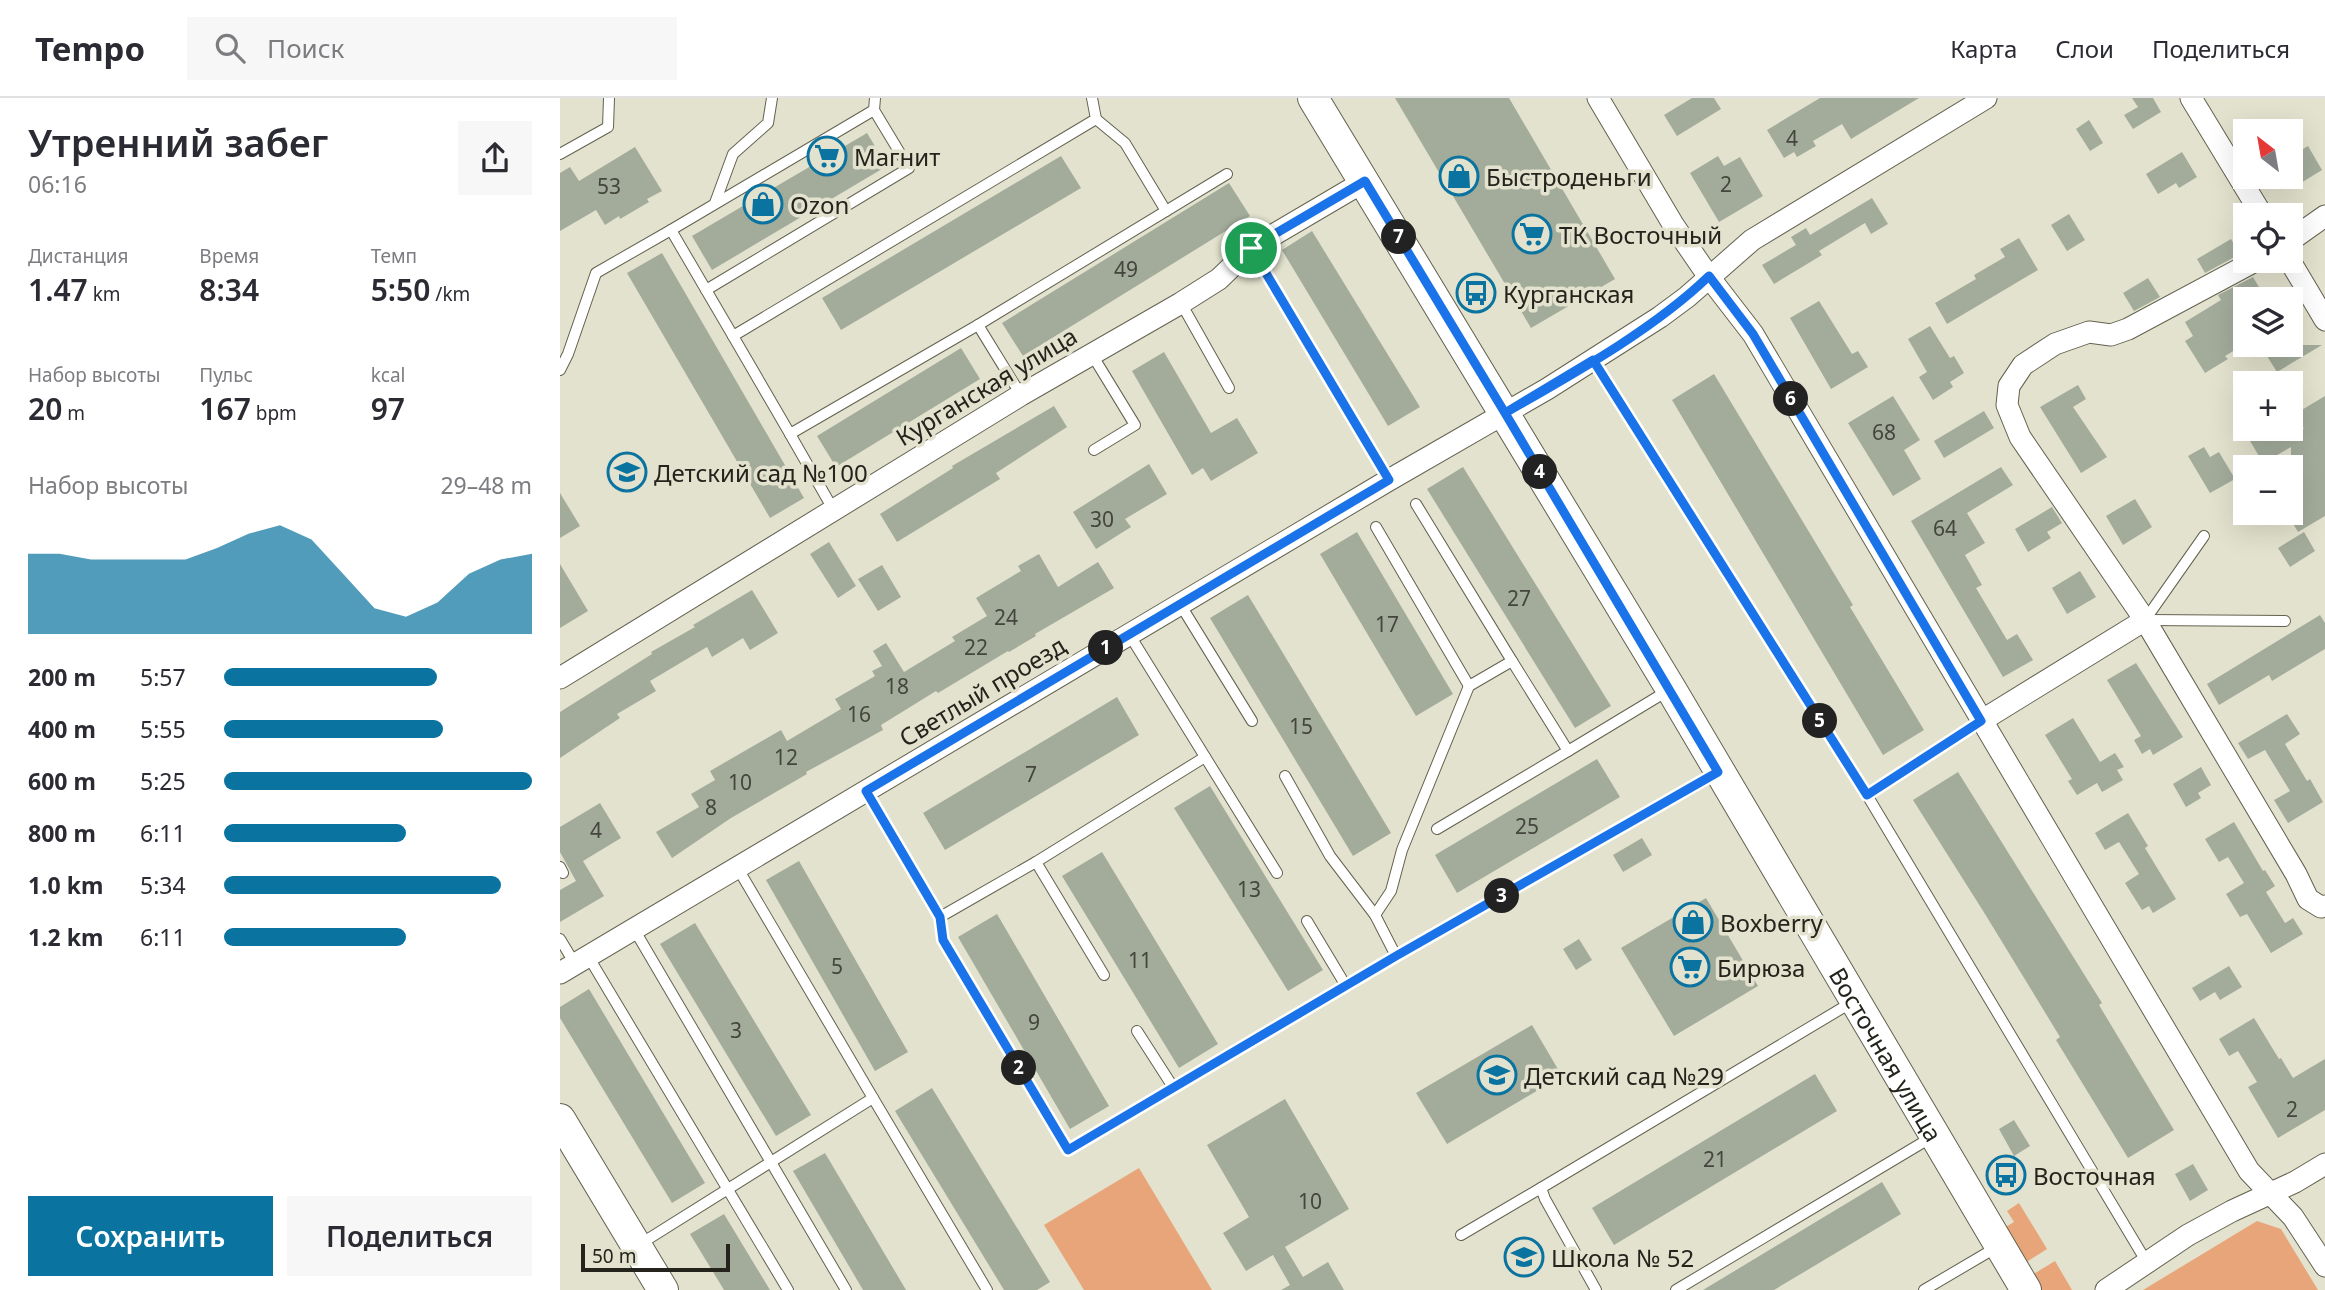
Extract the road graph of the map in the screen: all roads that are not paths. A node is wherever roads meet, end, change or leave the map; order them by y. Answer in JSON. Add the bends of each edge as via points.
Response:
{"nodes":[{"id":1,"x":609,"y":98,"type":"edge"},
{"id":2,"x":772,"y":98,"type":"edge"},
{"id":3,"x":1092,"y":98,"type":"edge"},
{"id":4,"x":1313,"y":98,"type":"edge"},
{"id":5,"x":1598,"y":98,"type":"edge"},
{"id":6,"x":1986,"y":98,"type":"edge"},
{"id":7,"x":2191,"y":98,"type":"edge"},
{"id":8,"x":875,"y":104,"type":"edge"},
{"id":9,"x":1096,"y":120,"type":"junction"},
{"id":10,"x":560,"y":154,"type":"edge"},
{"id":11,"x":1227,"y":174,"type":"dead end"},
{"id":12,"x":1365,"y":181,"type":"junction"},
{"id":13,"x":715,"y":203,"type":"junction"},
{"id":14,"x":2255,"y":203,"type":"edge"},
{"id":15,"x":1166,"y":211,"type":"junction"},
{"id":16,"x":2325,"y":216,"type":"edge"},
{"id":17,"x":671,"y":230,"type":"junction"},
{"id":18,"x":2303,"y":232,"type":"edge"},
{"id":19,"x":1251,"y":248,"type":"junction"},
{"id":20,"x":2233,"y":273,"type":"edge"},
{"id":21,"x":2297,"y":273,"type":"edge"},
{"id":22,"x":1709,"y":276,"type":"junction"},
{"id":23,"x":706,"y":290,"type":"junction"},
{"id":24,"x":1181,"y":303,"type":"junction"},
{"id":25,"x":2325,"y":320,"type":"edge"},
{"id":26,"x":978,"y":325,"type":"junction"},
{"id":27,"x":733,"y":336,"type":"junction"},
{"id":28,"x":1091,"y":353,"type":"junction"},
{"id":29,"x":1593,"y":360,"type":"junction"},
{"id":30,"x":560,"y":370,"type":"edge"},
{"id":31,"x":1229,"y":388,"type":"dead end"},
{"id":32,"x":1021,"y":395,"type":"junction"},
{"id":33,"x":1505,"y":413,"type":"junction"},
{"id":34,"x":790,"y":434,"type":"junction"},
{"id":35,"x":1094,"y":450,"type":"dead end"},
{"id":36,"x":1389,"y":480,"type":"junction"},
{"id":37,"x":1416,"y":504,"type":"dead end"},
{"id":38,"x":833,"y":509,"type":"junction"},
{"id":39,"x":1376,"y":527,"type":"dead end"},
{"id":40,"x":2204,"y":536,"type":"dead end"},
{"id":41,"x":1180,"y":604,"type":"junction"},
{"id":42,"x":2145,"y":620,"type":"junction"},
{"id":43,"x":2285,"y":621,"type":"dead end"},
{"id":44,"x":1129,"y":634,"type":"junction"},
{"id":45,"x":1512,"y":661,"type":"junction"},
{"id":46,"x":560,"y":678,"type":"edge"},
{"id":47,"x":1469,"y":686,"type":"junction"},
{"id":48,"x":1671,"y":689,"type":"junction"},
{"id":49,"x":1252,"y":721,"type":"dead end"},
{"id":50,"x":1981,"y":721,"type":"junction"},
{"id":51,"x":1568,"y":751,"type":"junction"},
{"id":52,"x":1205,"y":757,"type":"junction"},
{"id":53,"x":1718,"y":772,"type":"junction"},
{"id":54,"x":1285,"y":776,"type":"dead end"},
{"id":55,"x":866,"y":791,"type":"junction"},
{"id":56,"x":1867,"y":795,"type":"junction"},
{"id":57,"x":1437,"y":829,"type":"dead end"},
{"id":58,"x":1036,"y":862,"type":"junction"},
{"id":59,"x":737,"y":867,"type":"junction"},
{"id":60,"x":1277,"y":873,"type":"dead end"},
{"id":61,"x":2325,"y":906,"type":"edge"},
{"id":62,"x":1375,"y":915,"type":"junction"},
{"id":63,"x":940,"y":917,"type":"junction"},
{"id":64,"x":1307,"y":921,"type":"dead end"},
{"id":65,"x":634,"y":929,"type":"junction"},
{"id":66,"x":560,"y":939,"type":"edge"},
{"id":67,"x":1396,"y":956,"type":"junction"},
{"id":68,"x":574,"y":964,"type":"edge"},
{"id":69,"x":1104,"y":975,"type":"dead end"},
{"id":70,"x":1346,"y":986,"type":"junction"},
{"id":71,"x":1855,"y":1000,"type":"junction"},
{"id":72,"x":1137,"y":1031,"type":"dead end"},
{"id":73,"x":1173,"y":1087,"type":"junction"},
{"id":74,"x":873,"y":1098,"type":"junction"},
{"id":75,"x":560,"y":1119,"type":"edge"},
{"id":76,"x":1934,"y":1136,"type":"junction"},
{"id":77,"x":770,"y":1162,"type":"junction"},
{"id":78,"x":2325,"y":1164,"type":"edge"},
{"id":79,"x":1541,"y":1188,"type":"junction"},
{"id":80,"x":726,"y":1190,"type":"junction"},
{"id":81,"x":2272,"y":1194,"type":"junction"},
{"id":82,"x":1461,"y":1235,"type":"dead end"},
{"id":83,"x":1999,"y":1245,"type":"junction"},
{"id":84,"x":636,"y":1246,"type":"junction"},
{"id":85,"x":2146,"y":1261,"type":"junction"},
{"id":86,"x":2325,"y":1266,"type":"edge"},
{"id":87,"x":663,"y":1290,"type":"edge"},
{"id":88,"x":788,"y":1290,"type":"edge"},
{"id":89,"x":846,"y":1290,"type":"edge"},
{"id":90,"x":987,"y":1290,"type":"edge"},
{"id":91,"x":1596,"y":1290,"type":"edge"},
{"id":92,"x":1676,"y":1290,"type":"edge"},
{"id":93,"x":1924,"y":1290,"type":"edge"},
{"id":94,"x":2026,"y":1290,"type":"edge"},
{"id":95,"x":2106,"y":1290,"type":"edge"}],
"edges":[{"from":1,"to":10,"type":"lane","via":[[608,127]]},
{"from":2,"to":13,"type":"lane","via":[[768,123],[733,154]]},
{"from":3,"to":9,"type":"lane"},
{"from":4,"to":12,"type":"main road","name":"Восточная улица"},
{"from":5,"to":22,"type":"street"},
{"from":6,"to":22,"type":"street","name":"Светлый проезд","via":[[1752,240]]},
{"from":7,"to":14,"type":"street"},
{"from":8,"to":13,"type":"lane"},
{"from":8,"to":23,"type":"lane","via":[[909,168]]},
{"from":9,"to":15,"type":"lane","via":[[1125,143]]},
{"from":9,"to":27,"type":"lane"},
{"from":11,"to":15,"type":"lane"},
{"from":12,"to":19,"type":"street","name":"Курганская улица"},
{"from":12,"to":33,"type":"main road","name":"Восточная улица"},
{"from":13,"to":17,"type":"lane"},
{"from":15,"to":26,"type":"lane"},
{"from":16,"to":18,"type":"street"},
{"from":17,"to":23,"type":"lane"},
{"from":17,"to":30,"type":"lane","via":[[596,273]]},
{"from":19,"to":24,"type":"street","name":"Курганская улица","via":[[1219,279]]},
{"from":19,"to":36,"type":"lane"},
{"from":20,"to":42,"type":"street","via":[[2128,329],[2111,335],[2089,332],[2055,344],[2023,365],[2009,386],[2007,405],[2020,437]]},
{"from":21,"to":25,"type":"street"},
{"from":22,"to":29,"type":"street","name":"Светлый проезд","via":[[1660,317]]},
{"from":22,"to":50,"type":"street","via":[[1753,334]]},
{"from":23,"to":27,"type":"lane"},
{"from":24,"to":28,"type":"street","name":"Курганская улица"},
{"from":24,"to":31,"type":"lane"},
{"from":26,"to":32,"type":"lane"},
{"from":26,"to":34,"type":"lane"},
{"from":27,"to":34,"type":"lane"},
{"from":28,"to":32,"type":"street","name":"Курганская улица"},
{"from":28,"to":35,"type":"lane","via":[[1135,425]]},
{"from":29,"to":33,"type":"street","name":"Светлый проезд"},
{"from":29,"to":56,"type":"lane"},
{"from":32,"to":38,"type":"street","name":"Курганская улица"},
{"from":33,"to":36,"type":"street","name":"Светлый проезд"},
{"from":33,"to":48,"type":"main road","name":"Восточная улица"},
{"from":34,"to":38,"type":"lane"},
{"from":36,"to":41,"type":"street","name":"Светлый проезд"},
{"from":37,"to":45,"type":"lane"},
{"from":38,"to":46,"type":"street","name":"Курганская улица"},
{"from":39,"to":47,"type":"lane"},
{"from":40,"to":42,"type":"lane"},
{"from":41,"to":44,"type":"street","name":"Светлый проезд"},
{"from":41,"to":49,"type":"lane"},
{"from":42,"to":43,"type":"lane"},
{"from":42,"to":50,"type":"street"},
{"from":42,"to":61,"type":"street","via":[[2308,899]]},
{"from":44,"to":52,"type":"lane"},
{"from":44,"to":55,"type":"street","name":"Светлый проезд"},
{"from":45,"to":47,"type":"lane"},
{"from":45,"to":51,"type":"lane"},
{"from":47,"to":62,"type":"lane","via":[[1402,850],[1391,891]]},
{"from":48,"to":51,"type":"lane"},
{"from":48,"to":53,"type":"main road","name":"Восточная улица"},
{"from":50,"to":56,"type":"lane"},
{"from":50,"to":81,"type":"street","via":[[2249,1171]]},
{"from":51,"to":57,"type":"lane"},
{"from":52,"to":58,"type":"lane"},
{"from":52,"to":60,"type":"lane"},
{"from":53,"to":67,"type":"lane"},
{"from":53,"to":71,"type":"main road","name":"Восточная улица"},
{"from":54,"to":62,"type":"lane","via":[[1330,856]]},
{"from":55,"to":59,"type":"street","name":"Светлый проезд"},
{"from":55,"to":63,"type":"lane"},
{"from":56,"to":85,"type":"lane"},
{"from":58,"to":63,"type":"lane"},
{"from":58,"to":69,"type":"lane"},
{"from":59,"to":65,"type":"street","name":"Светлый проезд"},
{"from":59,"to":74,"type":"lane"},
{"from":62,"to":67,"type":"lane"},
{"from":63,"to":73,"type":"lane","via":[[943,940],[1068,1150]]},
{"from":64,"to":70,"type":"lane"},
{"from":65,"to":68,"type":"street","name":"Светлый проезд"},
{"from":65,"to":77,"type":"lane"},
{"from":66,"to":68,"type":"lane"},
{"from":67,"to":70,"type":"lane"},
{"from":68,"to":80,"type":"lane"},
{"from":70,"to":73,"type":"lane"},
{"from":71,"to":76,"type":"main road","name":"Восточная улица"},
{"from":71,"to":79,"type":"lane"},
{"from":72,"to":73,"type":"lane"},
{"from":74,"to":77,"type":"lane"},
{"from":74,"to":90,"type":"lane"},
{"from":75,"to":84,"type":"main road","via":[[573,1151]]},
{"from":76,"to":83,"type":"main road","name":"Восточная улица"},
{"from":76,"to":92,"type":"lane"},
{"from":77,"to":80,"type":"lane"},
{"from":77,"to":89,"type":"lane"},
{"from":78,"to":81,"type":"street"},
{"from":79,"to":82,"type":"lane"},
{"from":79,"to":91,"type":"lane"},
{"from":80,"to":84,"type":"lane"},
{"from":80,"to":88,"type":"lane"},
{"from":81,"to":85,"type":"street","via":[[2232,1211]]},
{"from":81,"to":86,"type":"street"},
{"from":83,"to":93,"type":"lane"},
{"from":83,"to":94,"type":"main road","name":"Восточная улица"},
{"from":84,"to":87,"type":"main road"},
{"from":85,"to":95,"type":"street"}]}
